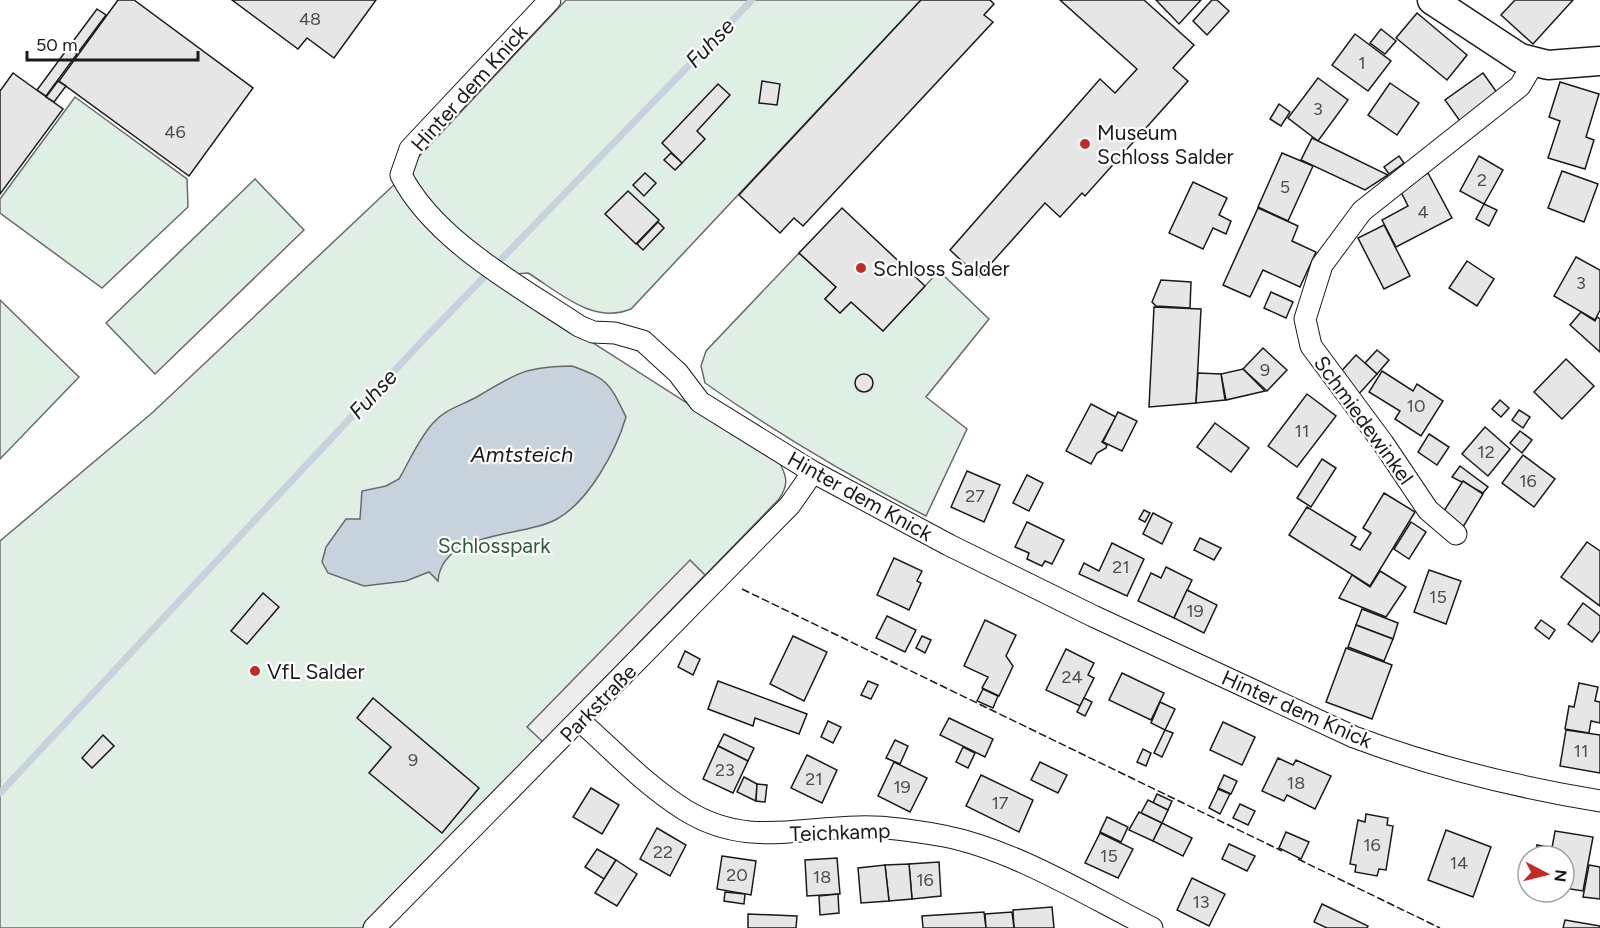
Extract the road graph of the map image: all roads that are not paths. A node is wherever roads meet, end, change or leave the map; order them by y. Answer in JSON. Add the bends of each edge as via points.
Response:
{"nodes":[{"id":1,"x":550,"y":0,"type":"edge"},
{"id":2,"x":1432,"y":0,"type":"edge"},
{"id":3,"x":1600,"y":61,"type":"edge"},
{"id":4,"x":1534,"y":62,"type":"junction"},
{"id":5,"x":813,"y":472,"type":"junction"},
{"id":6,"x":1456,"y":534,"type":"dead end"},
{"id":7,"x":580,"y":721,"type":"junction"},
{"id":8,"x":1600,"y":801,"type":"edge"},
{"id":9,"x":378,"y":927,"type":"edge"},
{"id":10,"x":1152,"y":928,"type":"edge"}],
"edges":[{"from":1,"to":5,"type":"street","name":"Hinter dem Knick","via":[[410,149],[401,175],[412,196],[482,261],[579,326],[643,342],[678,373],[700,402]]},
{"from":2,"to":4,"type":"main road","via":[[1492,41]]},
{"from":3,"to":4,"type":"main road","via":[[1568,65]]},
{"from":4,"to":6,"type":"street","name":"Schmiedewinkel","via":[[1520,86],[1362,211],[1322,265],[1305,319],[1311,346],[1428,510]]},
{"from":5,"to":7,"type":"street","name":"Parkstraße","via":[[790,505]]},
{"from":5,"to":8,"type":"street","name":"Hinter dem Knick","via":[[949,545],[1354,737],[1508,785]]},
{"from":7,"to":9,"type":"street","name":"Parkstraße"},
{"from":7,"to":10,"type":"street","name":"Teichkamp","via":[[664,795],[711,822],[761,834],[856,827],[946,836],[1020,862]]}]}
